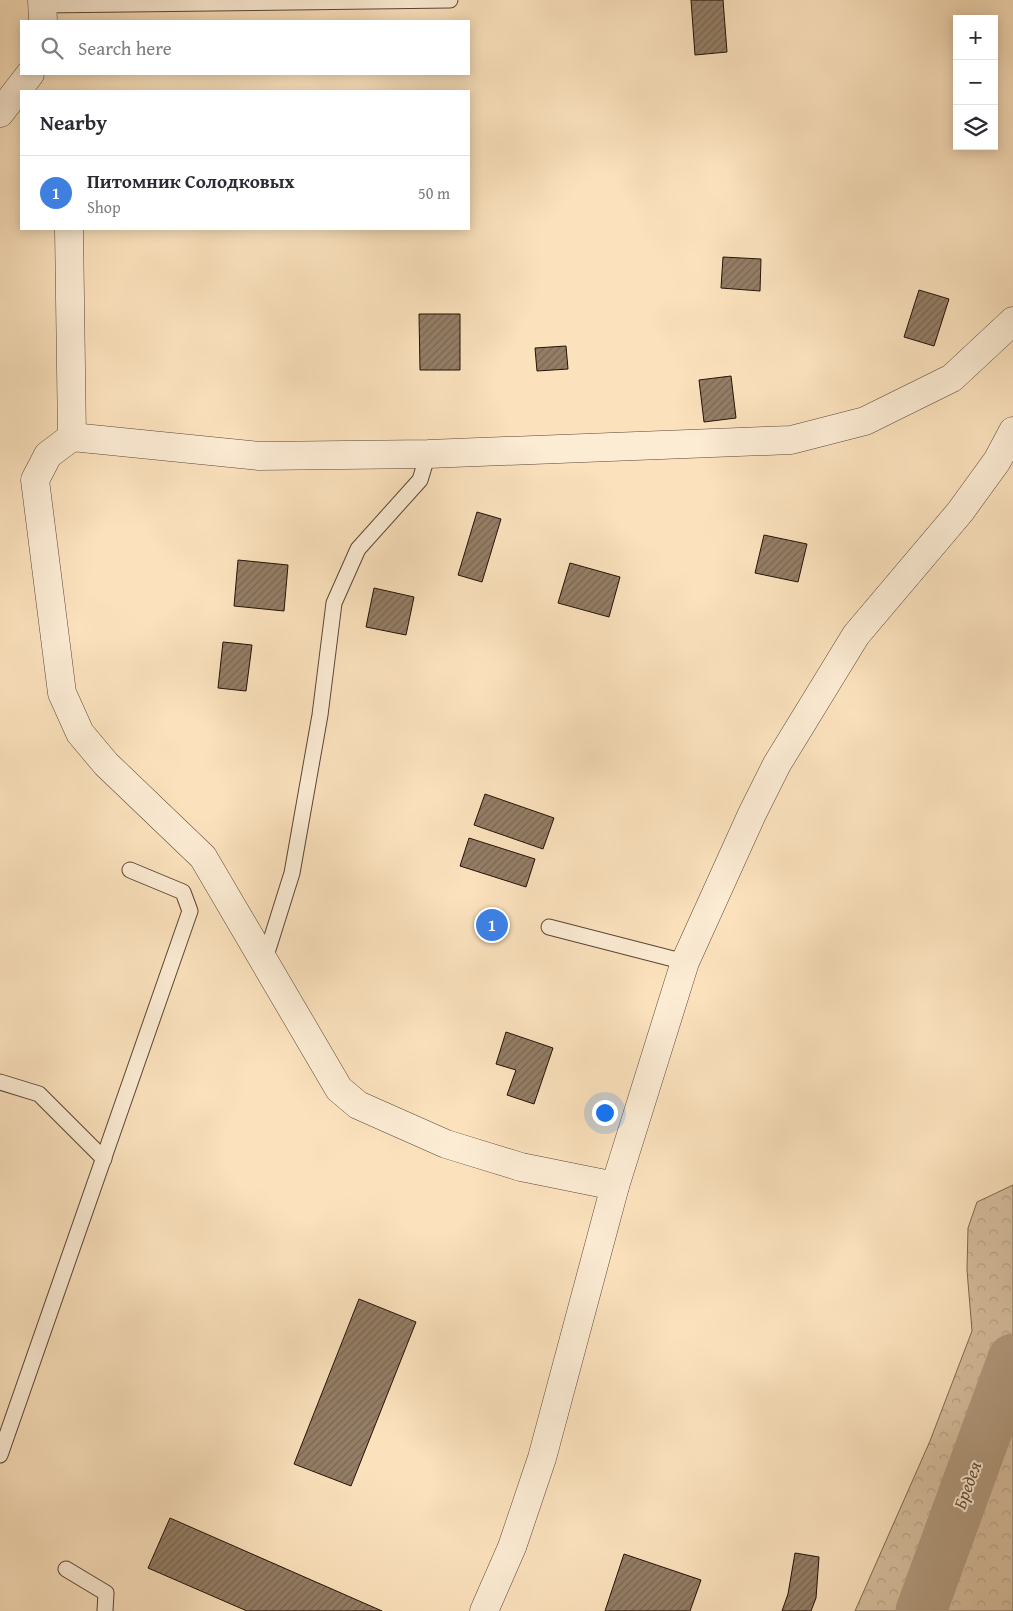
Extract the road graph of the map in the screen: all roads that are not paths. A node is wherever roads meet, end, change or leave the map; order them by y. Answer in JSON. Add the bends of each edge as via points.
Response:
{"nodes":[{"id":1,"x":450,"y":0,"type":"edge"},
{"id":2,"x":43,"y":9,"type":"edge"},
{"id":3,"x":34,"y":81,"type":"edge"},
{"id":4,"x":24,"y":90,"type":"edge"},
{"id":5,"x":20,"y":94,"type":"edge"},
{"id":6,"x":0,"y":113,"type":"edge"},
{"id":7,"x":68,"y":230,"type":"edge"},
{"id":8,"x":1013,"y":321,"type":"edge"},
{"id":9,"x":1013,"y":430,"type":"edge"},
{"id":10,"x":72,"y":437,"type":"junction"},
{"id":11,"x":428,"y":454,"type":"junction"},
{"id":12,"x":130,"y":870,"type":"dead end"},
{"id":13,"x":549,"y":927,"type":"dead end"},
{"id":14,"x":265,"y":960,"type":"junction"},
{"id":15,"x":685,"y":962,"type":"junction"},
{"id":16,"x":0,"y":1082,"type":"edge"},
{"id":17,"x":104,"y":1159,"type":"junction"},
{"id":18,"x":615,"y":1186,"type":"junction"},
{"id":19,"x":0,"y":1455,"type":"edge"},
{"id":20,"x":66,"y":1569,"type":"dead end"},
{"id":21,"x":106,"y":1611,"type":"edge"},
{"id":22,"x":484,"y":1611,"type":"edge"}],
"edges":[{"from":1,"to":2,"type":"lane"},
{"from":3,"to":4,"type":"street"},
{"from":5,"to":6,"type":"street"},
{"from":7,"to":10,"type":"street"},
{"from":8,"to":11,"type":"street","via":[[952,378],[866,421],[791,440]]},
{"from":9,"to":15,"type":"street","via":[[997,461],[960,512],[856,635],[778,764]]},
{"from":10,"to":11,"type":"street","via":[[259,456]]},
{"from":10,"to":14,"type":"street","via":[[48,455],[35,480],[62,693],[80,733],[203,857]]},
{"from":11,"to":14,"type":"lane","via":[[420,480],[358,549],[334,603],[320,715],[292,873]]},
{"from":12,"to":17,"type":"lane","via":[[183,892],[190,911]]},
{"from":13,"to":15,"type":"lane"},
{"from":14,"to":18,"type":"street","via":[[339,1089],[358,1105],[455,1147],[521,1167]]},
{"from":15,"to":18,"type":"street"},
{"from":16,"to":17,"type":"lane","via":[[38,1094]]},
{"from":17,"to":19,"type":"lane"},
{"from":18,"to":22,"type":"street","via":[[542,1458],[512,1546]]},
{"from":20,"to":21,"type":"lane","via":[[106,1593]]}]}
